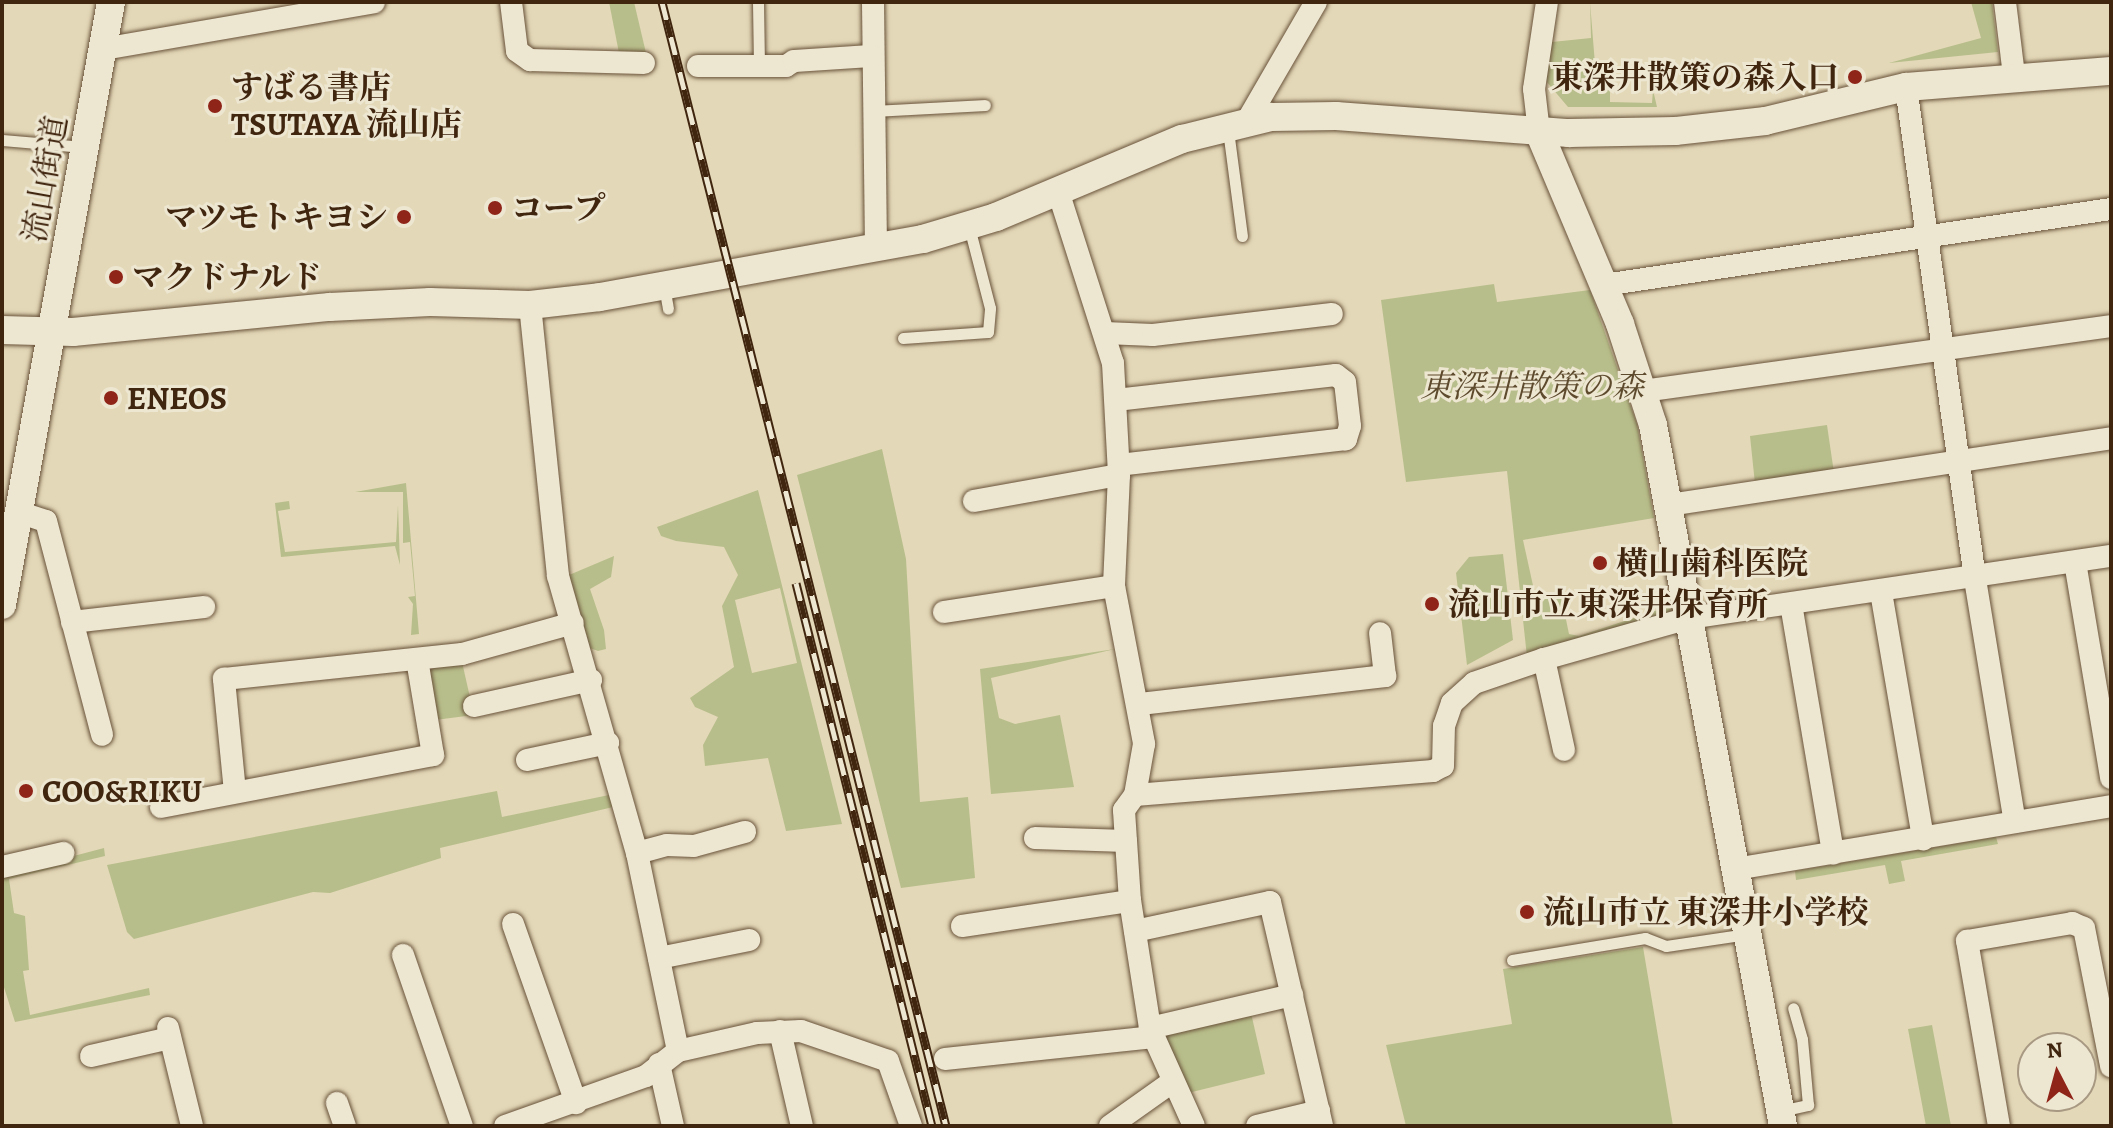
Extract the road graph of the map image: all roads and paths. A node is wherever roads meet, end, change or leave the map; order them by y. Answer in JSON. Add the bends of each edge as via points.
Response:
{"nodes":[{"id":1,"x":111,"y":2,"type":"edge"},
{"id":2,"x":374,"y":2,"type":"edge"},
{"id":3,"x":511,"y":2,"type":"edge"},
{"id":4,"x":758,"y":2,"type":"edge"},
{"id":5,"x":873,"y":2,"type":"edge"},
{"id":6,"x":1316,"y":2,"type":"edge"},
{"id":7,"x":1547,"y":2,"type":"edge"},
{"id":8,"x":2005,"y":2,"type":"edge"},
{"id":9,"x":103,"y":49,"type":"junction"},
{"id":10,"x":871,"y":56,"type":"junction"},
{"id":11,"x":644,"y":63,"type":"dead end"},
{"id":12,"x":698,"y":66,"type":"dead end"},
{"id":13,"x":759,"y":67,"type":"junction"},
{"id":14,"x":2111,"y":71,"type":"edge"},
{"id":15,"x":2014,"y":75,"type":"junction"},
{"id":16,"x":1906,"y":87,"type":"junction"},
{"id":17,"x":985,"y":105,"type":"dead end"},
{"id":18,"x":871,"y":111,"type":"junction"},
{"id":19,"x":1237,"y":123,"type":"junction"},
{"id":20,"x":1539,"y":132,"type":"junction"},
{"id":21,"x":2,"y":140,"type":"edge"},
{"id":22,"x":85,"y":147,"type":"junction"},
{"id":23,"x":1058,"y":191,"type":"junction"},
{"id":24,"x":2111,"y":209,"type":"edge"},
{"id":25,"x":969,"y":226,"type":"junction"},
{"id":26,"x":1927,"y":235,"type":"junction"},
{"id":27,"x":1242,"y":236,"type":"dead end"},
{"id":28,"x":876,"y":248,"type":"junction"},
{"id":29,"x":1604,"y":285,"type":"junction"},
{"id":30,"x":530,"y":305,"type":"junction"},
{"id":31,"x":1332,"y":314,"type":"dead end"},
{"id":32,"x":2111,"y":326,"type":"edge"},
{"id":33,"x":2,"y":330,"type":"edge"},
{"id":34,"x":52,"y":332,"type":"junction"},
{"id":35,"x":1105,"y":333,"type":"junction"},
{"id":36,"x":903,"y":338,"type":"dead end"},
{"id":37,"x":1943,"y":350,"type":"junction"},
{"id":38,"x":1643,"y":391,"type":"junction"},
{"id":39,"x":1116,"y":400,"type":"junction"},
{"id":40,"x":2111,"y":438,"type":"edge"},
{"id":41,"x":1958,"y":462,"type":"junction"},
{"id":42,"x":1119,"y":470,"type":"junction"},
{"id":43,"x":974,"y":501,"type":"dead end"},
{"id":44,"x":1669,"y":505,"type":"junction"},
{"id":45,"x":14,"y":520,"type":"edge"},
{"id":46,"x":2111,"y":556,"type":"edge"},
{"id":47,"x":2075,"y":562,"type":"junction"},
{"id":48,"x":1975,"y":579,"type":"junction"},
{"id":49,"x":1114,"y":586,"type":"junction"},
{"id":50,"x":1881,"y":592,"type":"junction"},
{"id":51,"x":1791,"y":604,"type":"junction"},
{"id":52,"x":2,"y":605,"type":"edge"},
{"id":53,"x":204,"y":607,"type":"dead end"},
{"id":54,"x":944,"y":612,"type":"dead end"},
{"id":55,"x":1689,"y":618,"type":"junction"},
{"id":56,"x":72,"y":622,"type":"junction"},
{"id":57,"x":573,"y":623,"type":"junction"},
{"id":58,"x":1380,"y":633,"type":"dead end"},
{"id":59,"x":417,"y":659,"type":"junction"},
{"id":60,"x":1544,"y":659,"type":"junction"},
{"id":61,"x":591,"y":680,"type":"junction"},
{"id":62,"x":1140,"y":704,"type":"junction"},
{"id":63,"x":474,"y":706,"type":"dead end"},
{"id":64,"x":102,"y":735,"type":"dead end"},
{"id":65,"x":608,"y":743,"type":"junction"},
{"id":66,"x":1564,"y":750,"type":"dead end"},
{"id":67,"x":527,"y":760,"type":"dead end"},
{"id":68,"x":2111,"y":778,"type":"edge"},
{"id":69,"x":235,"y":792,"type":"junction"},
{"id":70,"x":1135,"y":795,"type":"junction"},
{"id":71,"x":2111,"y":806,"type":"edge"},
{"id":72,"x":161,"y":807,"type":"dead end"},
{"id":73,"x":2015,"y":822,"type":"junction"},
{"id":74,"x":745,"y":832,"type":"dead end"},
{"id":75,"x":1035,"y":838,"type":"dead end"},
{"id":76,"x":1923,"y":839,"type":"junction"},
{"id":77,"x":1126,"y":841,"type":"junction"},
{"id":78,"x":63,"y":853,"type":"dead end"},
{"id":79,"x":637,"y":853,"type":"junction"},
{"id":80,"x":1833,"y":853,"type":"junction"},
{"id":81,"x":2,"y":867,"type":"edge"},
{"id":82,"x":1735,"y":869,"type":"junction"},
{"id":83,"x":1130,"y":901,"type":"junction"},
{"id":84,"x":513,"y":924,"type":"dead end"},
{"id":85,"x":962,"y":926,"type":"dead end"},
{"id":86,"x":1135,"y":931,"type":"junction"},
{"id":87,"x":1748,"y":934,"type":"junction"},
{"id":88,"x":749,"y":940,"type":"dead end"},
{"id":89,"x":403,"y":955,"type":"dead end"},
{"id":90,"x":659,"y":958,"type":"junction"},
{"id":91,"x":1512,"y":960,"type":"dead end"},
{"id":92,"x":1292,"y":995,"type":"junction"},
{"id":93,"x":1793,"y":1008,"type":"dead end"},
{"id":94,"x":780,"y":1031,"type":"junction"},
{"id":95,"x":1152,"y":1032,"type":"junction"},
{"id":96,"x":678,"y":1051,"type":"junction"},
{"id":97,"x":91,"y":1056,"type":"dead end"},
{"id":98,"x":945,"y":1059,"type":"dead end"},
{"id":99,"x":659,"y":1064,"type":"junction"},
{"id":100,"x":2111,"y":1066,"type":"edge"},
{"id":101,"x":1172,"y":1082,"type":"junction"},
{"id":102,"x":337,"y":1103,"type":"dead end"},
{"id":103,"x":576,"y":1103,"type":"junction"},
{"id":104,"x":1320,"y":1118,"type":"edge"},
{"id":105,"x":1781,"y":1118,"type":"edge"},
{"id":106,"x":192,"y":1126,"type":"edge"},
{"id":107,"x":345,"y":1126,"type":"edge"},
{"id":108,"x":462,"y":1126,"type":"edge"},
{"id":109,"x":505,"y":1126,"type":"edge"},
{"id":110,"x":673,"y":1126,"type":"edge"},
{"id":111,"x":802,"y":1126,"type":"edge"},
{"id":112,"x":911,"y":1126,"type":"edge"},
{"id":113,"x":1110,"y":1126,"type":"edge"},
{"id":114,"x":1194,"y":1126,"type":"edge"},
{"id":115,"x":1257,"y":1126,"type":"edge"},
{"id":116,"x":1999,"y":1126,"type":"edge"}],
"edges":[{"from":1,"to":9,"type":"street","name":"流山街道"},
{"from":2,"to":9,"type":"street"},
{"from":3,"to":11,"type":"street","via":[[517,51],[530,60]]},
{"from":4,"to":13,"type":"lane"},
{"from":5,"to":10,"type":"street"},
{"from":6,"to":19,"type":"street"},
{"from":7,"to":20,"type":"street","via":[[1534,89]]},
{"from":8,"to":15,"type":"street"},
{"from":9,"to":22,"type":"street","name":"流山街道"},
{"from":10,"to":13,"type":"street"},
{"from":10,"to":18,"type":"street"},
{"from":12,"to":13,"type":"street"},
{"from":14,"to":15,"type":"street"},
{"from":15,"to":16,"type":"street"},
{"from":16,"to":20,"type":"street","via":[[1733,127]]},
{"from":16,"to":26,"type":"street"},
{"from":17,"to":18,"type":"lane"},
{"from":18,"to":28,"type":"street"},
{"from":19,"to":20,"type":"street","via":[[1336,116]]},
{"from":19,"to":23,"type":"street"},
{"from":19,"to":27,"type":"lane"},
{"from":20,"to":29,"type":"street"},
{"from":21,"to":22,"type":"lane"},
{"from":22,"to":34,"type":"street","name":"流山街道"},
{"from":23,"to":25,"type":"street"},
{"from":23,"to":35,"type":"street"},
{"from":24,"to":26,"type":"street"},
{"from":25,"to":28,"type":"street"},
{"from":25,"to":36,"type":"lane","via":[[990,308],[988,332]]},
{"from":26,"to":29,"type":"street"},
{"from":26,"to":37,"type":"street"},
{"from":28,"to":30,"type":"street","via":[[666,297]]},
{"from":29,"to":38,"type":"street"},
{"from":30,"to":34,"type":"street","via":[[357,306]]},
{"from":30,"to":57,"type":"street","via":[[558,576]]},
{"from":31,"to":35,"type":"street","via":[[1153,335]]},
{"from":32,"to":37,"type":"street"},
{"from":33,"to":34,"type":"street"},
{"from":34,"to":45,"type":"street","name":"流山街道"},
{"from":35,"to":39,"type":"street"},
{"from":37,"to":38,"type":"street"},
{"from":37,"to":41,"type":"street"},
{"from":38,"to":44,"type":"street"},
{"from":39,"to":42,"type":"street"},
{"from":39,"to":42,"type":"street","via":[[1336,375],[1345,382],[1350,426],[1346,439]]},
{"from":40,"to":41,"type":"street"},
{"from":41,"to":44,"type":"street"},
{"from":41,"to":48,"type":"street"},
{"from":42,"to":43,"type":"street"},
{"from":42,"to":49,"type":"street"},
{"from":44,"to":55,"type":"street"},
{"from":45,"to":52,"type":"street","name":"流山街道"},
{"from":45,"to":56,"type":"street","via":[[46,521]]},
{"from":46,"to":47,"type":"street"},
{"from":47,"to":48,"type":"street"},
{"from":47,"to":68,"type":"street"},
{"from":48,"to":50,"type":"street"},
{"from":48,"to":73,"type":"street"},
{"from":49,"to":54,"type":"street"},
{"from":49,"to":62,"type":"street"},
{"from":50,"to":51,"type":"street"},
{"from":50,"to":76,"type":"street"},
{"from":51,"to":55,"type":"street"},
{"from":51,"to":80,"type":"street"},
{"from":53,"to":56,"type":"street"},
{"from":55,"to":60,"type":"street"},
{"from":55,"to":82,"type":"street"},
{"from":56,"to":64,"type":"street"},
{"from":57,"to":59,"type":"street","via":[[462,654]]},
{"from":57,"to":61,"type":"street"},
{"from":58,"to":62,"type":"street","via":[[1385,676]]},
{"from":59,"to":69,"type":"street","via":[[433,755]]},
{"from":59,"to":69,"type":"street","via":[[224,679]]},
{"from":60,"to":66,"type":"street"},
{"from":60,"to":70,"type":"street","via":[[1464,691],[1446,715],[1443,766],[1433,771]]},
{"from":61,"to":63,"type":"street"},
{"from":61,"to":65,"type":"street"},
{"from":62,"to":70,"type":"street","via":[[1144,744]]},
{"from":65,"to":67,"type":"street"},
{"from":65,"to":79,"type":"street"},
{"from":69,"to":72,"type":"street"},
{"from":70,"to":77,"type":"street","via":[[1124,810]]},
{"from":71,"to":73,"type":"street"},
{"from":73,"to":76,"type":"street"},
{"from":74,"to":79,"type":"street","via":[[694,846],[667,845]]},
{"from":75,"to":77,"type":"street"},
{"from":76,"to":80,"type":"street"},
{"from":77,"to":83,"type":"street"},
{"from":78,"to":81,"type":"street"},
{"from":79,"to":90,"type":"street"},
{"from":80,"to":82,"type":"street"},
{"from":82,"to":87,"type":"street"},
{"from":83,"to":85,"type":"street"},
{"from":83,"to":86,"type":"street"},
{"from":84,"to":103,"type":"street"},
{"from":86,"to":92,"type":"street","via":[[1270,902]]},
{"from":86,"to":95,"type":"street"},
{"from":87,"to":91,"type":"lane","via":[[1666,946],[1645,938]]},
{"from":87,"to":105,"type":"street"},
{"from":88,"to":90,"type":"street"},
{"from":89,"to":108,"type":"street"},
{"from":90,"to":96,"type":"street"},
{"from":92,"to":95,"type":"street"},
{"from":92,"to":104,"type":"street"},
{"from":93,"to":105,"type":"lane","via":[[1802,1039],[1808,1105]]},
{"from":94,"to":96,"type":"street"},
{"from":94,"to":111,"type":"street"},
{"from":94,"to":112,"type":"street","via":[[801,1031],[888,1061]]},
{"from":95,"to":98,"type":"street"},
{"from":95,"to":101,"type":"street"},
{"from":96,"to":99,"type":"street"},
{"from":97,"to":106,"type":"street","via":[[169,1033]]},
{"from":99,"to":103,"type":"street","via":[[646,1076]]},
{"from":99,"to":110,"type":"street"},
{"from":100,"to":116,"type":"street","via":[[2084,928],[2072,923],[1967,941]]},
{"from":101,"to":113,"type":"street"},
{"from":101,"to":114,"type":"street"},
{"from":102,"to":107,"type":"street"},
{"from":103,"to":109,"type":"street"},
{"from":104,"to":115,"type":"street"}]}
